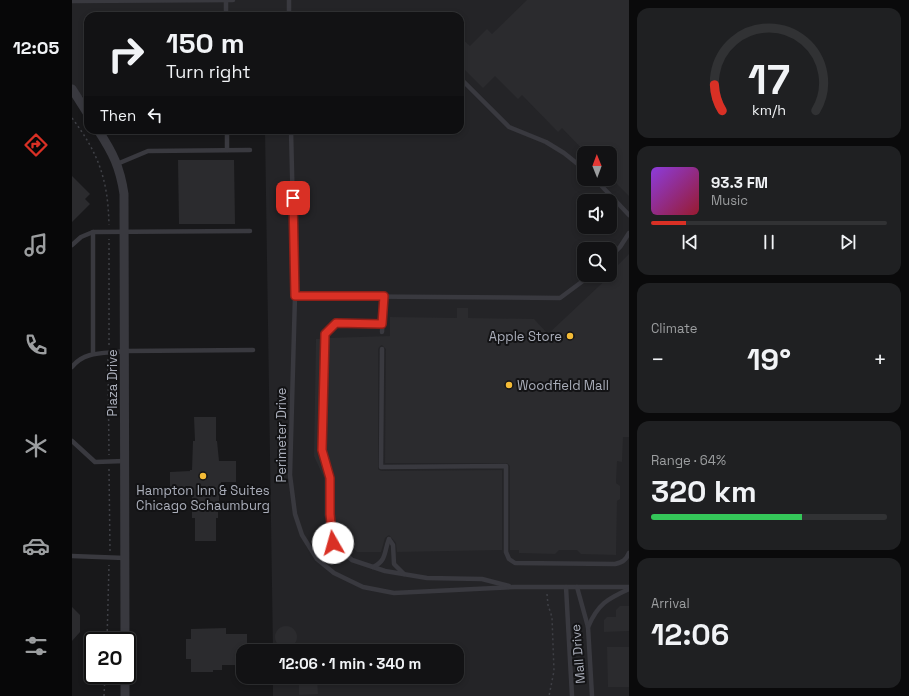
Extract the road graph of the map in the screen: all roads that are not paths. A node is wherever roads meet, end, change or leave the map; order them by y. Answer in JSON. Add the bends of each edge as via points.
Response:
{"nodes":[{"id":1,"x":72,"y":0,"type":"edge"},
{"id":2,"x":226,"y":0,"type":"edge"},
{"id":3,"x":233,"y":0,"type":"edge"},
{"id":4,"x":289,"y":0,"type":"edge"},
{"id":5,"x":226,"y":12,"type":"edge"},
{"id":6,"x":289,"y":12,"type":"edge"},
{"id":7,"x":464,"y":82,"type":"edge"},
{"id":8,"x":72,"y":89,"type":"edge"},
{"id":9,"x":84,"y":108,"type":"edge"},
{"id":10,"x":100,"y":134,"type":"edge"},
{"id":11,"x":227,"y":134,"type":"edge"},
{"id":12,"x":292,"y":134,"type":"edge"},
{"id":13,"x":227,"y":150,"type":"junction"},
{"id":14,"x":250,"y":150,"type":"dead end"},
{"id":15,"x":577,"y":163,"type":"edge"},
{"id":16,"x":117,"y":164,"type":"junction"},
{"id":17,"x":602,"y":186,"type":"edge"},
{"id":18,"x":629,"y":215,"type":"edge"},
{"id":19,"x":250,"y":231,"type":"dead end"},
{"id":20,"x":93,"y":232,"type":"junction"},
{"id":21,"x":125,"y":233,"type":"junction"},
{"id":22,"x":629,"y":233,"type":"edge"},
{"id":23,"x":72,"y":245,"type":"edge"},
{"id":24,"x":617,"y":250,"type":"edge"},
{"id":25,"x":582,"y":282,"type":"edge"},
{"id":26,"x":295,"y":296,"type":"junction"},
{"id":27,"x":384,"y":296,"type":"junction"},
{"id":28,"x":382,"y":324,"type":"junction"},
{"id":29,"x":382,"y":332,"type":"dead end"},
{"id":30,"x":382,"y":349,"type":"dead end"},
{"id":31,"x":252,"y":350,"type":"dead end"},
{"id":32,"x":125,"y":351,"type":"junction"},
{"id":33,"x":93,"y":353,"type":"junction"},
{"id":34,"x":72,"y":367,"type":"edge"},
{"id":35,"x":72,"y":441,"type":"edge"},
{"id":36,"x":125,"y":461,"type":"junction"},
{"id":37,"x":629,"y":552,"type":"edge"},
{"id":38,"x":72,"y":556,"type":"edge"},
{"id":39,"x":125,"y":558,"type":"junction"},
{"id":40,"x":373,"y":567,"type":"junction"},
{"id":41,"x":404,"y":574,"type":"junction"},
{"id":42,"x":514,"y":587,"type":"junction"},
{"id":43,"x":566,"y":587,"type":"junction"},
{"id":44,"x":578,"y":587,"type":"junction"},
{"id":45,"x":629,"y":588,"type":"edge"},
{"id":46,"x":588,"y":627,"type":"junction"},
{"id":47,"x":125,"y":632,"type":"edge"},
{"id":48,"x":124,"y":684,"type":"edge"},
{"id":49,"x":124,"y":696,"type":"edge"},
{"id":50,"x":572,"y":696,"type":"edge"},
{"id":51,"x":592,"y":696,"type":"edge"}],
"edges":[{"from":1,"to":2,"type":"lane"},
{"from":2,"to":3,"type":"lane"},
{"from":2,"to":5,"type":"lane"},
{"from":4,"to":6,"type":"lane"},
{"from":7,"to":15,"type":"lane","via":[[509,127],[546,142]]},
{"from":8,"to":9,"type":"street"},
{"from":10,"to":16,"type":"street","name":"Plaza Drive"},
{"from":11,"to":13,"type":"lane"},
{"from":12,"to":26,"type":"lane","name":"Perimeter Drive"},
{"from":13,"to":14,"type":"lane"},
{"from":13,"to":16,"type":"lane","via":[[148,151]]},
{"from":16,"to":21,"type":"street","name":"Plaza Drive","via":[[124,194]]},
{"from":17,"to":18,"type":"lane"},
{"from":19,"to":21,"type":"lane"},
{"from":20,"to":21,"type":"lane"},
{"from":20,"to":23,"type":"lane","via":[[81,237]]},
{"from":20,"to":33,"type":"lane"},
{"from":21,"to":32,"type":"street","name":"Plaza Drive"},
{"from":22,"to":24,"type":"lane"},
{"from":25,"to":27,"type":"lane","via":[[560,298]]},
{"from":26,"to":27,"type":"lane"},
{"from":26,"to":42,"type":"lane","name":"Perimeter Drive","via":[[290,475],[295,514],[302,534],[317,559],[334,572],[363,587],[394,593]]},
{"from":27,"to":28,"type":"lane"},
{"from":28,"to":29,"type":"lane"},
{"from":28,"to":40,"type":"lane","via":[[336,323],[325,334],[322,450],[330,478],[333,543],[352,560]]},
{"from":30,"to":37,"type":"lane","via":[[381,467],[506,466],[506,552],[509,559],[515,562],[615,564],[622,562]]},
{"from":31,"to":32,"type":"lane"},
{"from":32,"to":33,"type":"lane"},
{"from":32,"to":36,"type":"street","name":"Plaza Drive"},
{"from":33,"to":34,"type":"lane","via":[[83,356]]},
{"from":35,"to":36,"type":"lane","via":[[95,462]]},
{"from":36,"to":39,"type":"street","name":"Plaza Drive"},
{"from":38,"to":39,"type":"lane"},
{"from":39,"to":47,"type":"street","name":"Plaza Drive"},
{"from":40,"to":41,"type":"lane"},
{"from":40,"to":41,"type":"lane","via":[[385,558],[389,539],[393,545],[394,564]]},
{"from":41,"to":42,"type":"lane","via":[[427,578],[482,579]]},
{"from":42,"to":43,"type":"lane","name":"Perimeter Drive"},
{"from":43,"to":44,"type":"lane","name":"Perimeter Drive"},
{"from":43,"to":50,"type":"lane","name":"Mall Drive"},
{"from":44,"to":45,"type":"lane","name":"Perimeter Drive"},
{"from":44,"to":46,"type":"lane","name":"Mall Drive"},
{"from":45,"to":46,"type":"lane","via":[[600,605]]},
{"from":46,"to":51,"type":"lane","name":"Mall Drive"},
{"from":48,"to":49,"type":"street"}]}
